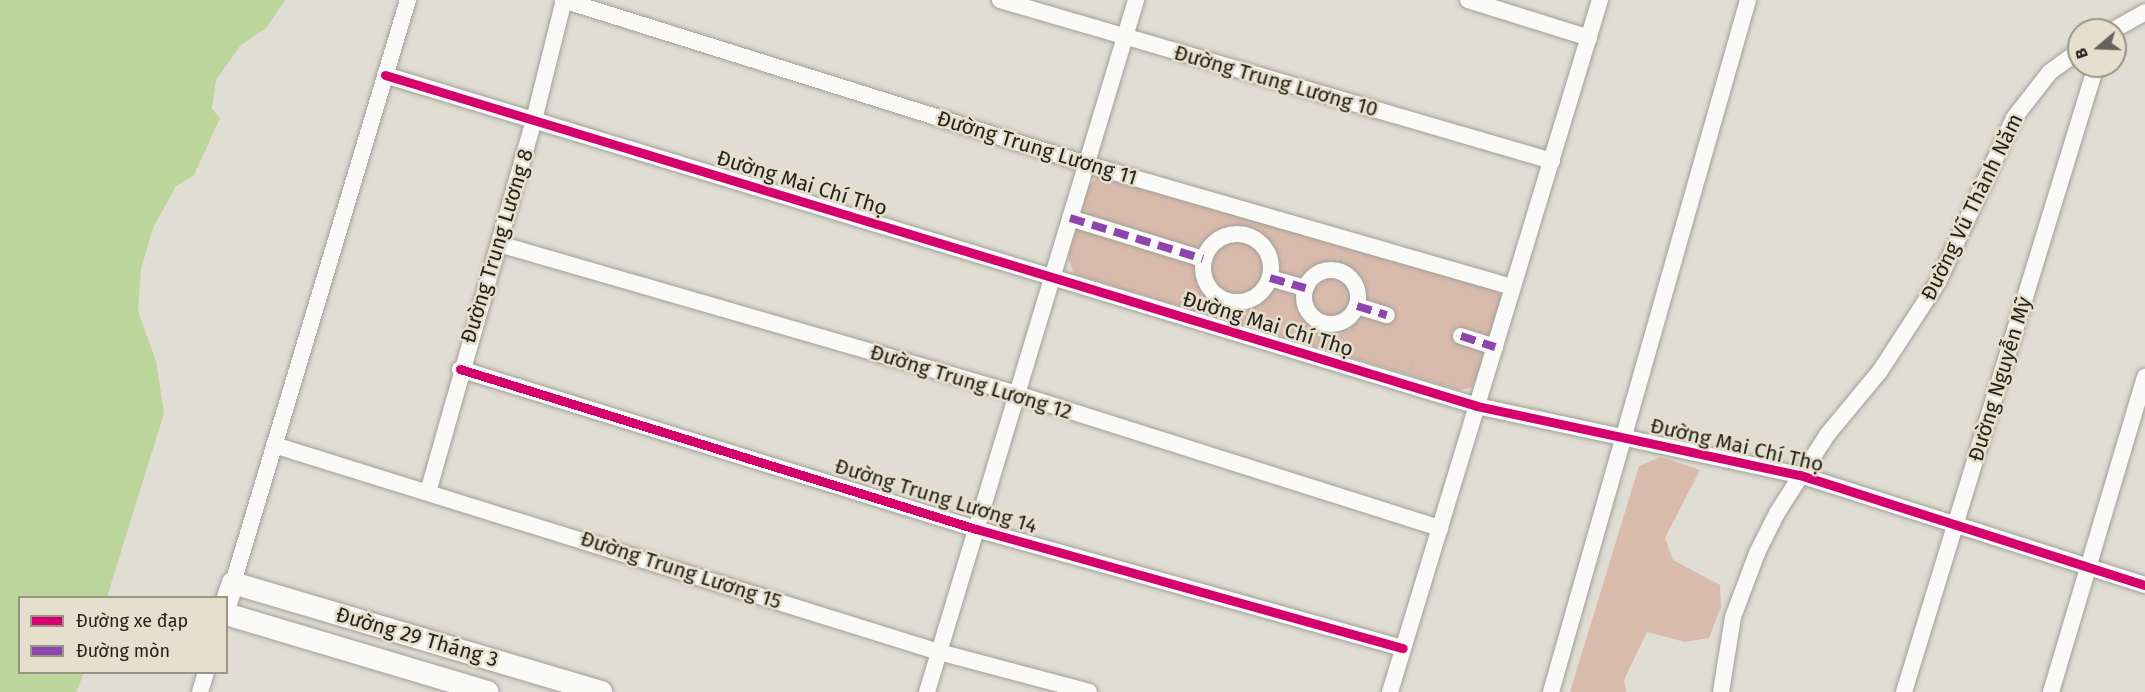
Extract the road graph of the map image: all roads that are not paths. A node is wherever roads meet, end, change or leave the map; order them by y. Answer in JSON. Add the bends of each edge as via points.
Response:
{"nodes":[{"id":1,"x":408,"y":0,"type":"edge"},
{"id":2,"x":564,"y":0,"type":"edge"},
{"id":3,"x":1000,"y":0,"type":"edge"},
{"id":4,"x":1136,"y":0,"type":"edge"},
{"id":5,"x":1468,"y":0,"type":"edge"},
{"id":6,"x":1600,"y":0,"type":"edge"},
{"id":7,"x":1748,"y":0,"type":"edge"},
{"id":8,"x":2145,"y":12,"type":"edge"},
{"id":9,"x":2127,"y":22,"type":"edge"},
{"id":10,"x":1125,"y":37,"type":"junction"},
{"id":11,"x":1589,"y":38,"type":"junction"},
{"id":12,"x":2067,"y":60,"type":"edge"},
{"id":13,"x":385,"y":75,"type":"junction"},
{"id":14,"x":2092,"y":78,"type":"edge"},
{"id":15,"x":534,"y":120,"type":"junction"},
{"id":16,"x":1552,"y":161,"type":"junction"},
{"id":17,"x":1086,"y":164,"type":"junction"},
{"id":18,"x":1070,"y":218,"type":"junction"},
{"id":19,"x":499,"y":244,"type":"junction"},
{"id":20,"x":1203,"y":259,"type":"junction"},
{"id":21,"x":1052,"y":278,"type":"junction"},
{"id":22,"x":1270,"y":278,"type":"junction"},
{"id":23,"x":1513,"y":287,"type":"junction"},
{"id":24,"x":1306,"y":288,"type":"junction"},
{"id":25,"x":1357,"y":306,"type":"junction"},
{"id":26,"x":1387,"y":315,"type":"dead end"},
{"id":27,"x":1461,"y":336,"type":"dead end"},
{"id":28,"x":1495,"y":347,"type":"junction"},
{"id":29,"x":460,"y":369,"type":"junction"},
{"id":30,"x":2145,"y":376,"type":"edge"},
{"id":31,"x":1017,"y":394,"type":"junction"},
{"id":32,"x":1477,"y":405,"type":"junction"},
{"id":33,"x":1624,"y":437,"type":"junction"},
{"id":34,"x":274,"y":445,"type":"junction"},
{"id":35,"x":1800,"y":475,"type":"junction"},
{"id":36,"x":428,"y":492,"type":"junction"},
{"id":37,"x":1956,"y":524,"type":"junction"},
{"id":38,"x":1440,"y":528,"type":"junction"},
{"id":39,"x":976,"y":529,"type":"junction"},
{"id":40,"x":2089,"y":567,"type":"junction"},
{"id":41,"x":2145,"y":585,"type":"edge"},
{"id":42,"x":230,"y":593,"type":"edge"},
{"id":43,"x":228,"y":615,"type":"edge"},
{"id":44,"x":1403,"y":648,"type":"junction"},
{"id":45,"x":939,"y":652,"type":"junction"},
{"id":46,"x":205,"y":674,"type":"edge"},
{"id":47,"x":200,"y":692,"type":"edge"},
{"id":48,"x":488,"y":692,"type":"edge"},
{"id":49,"x":601,"y":692,"type":"edge"},
{"id":50,"x":927,"y":692,"type":"edge"},
{"id":51,"x":1089,"y":692,"type":"edge"},
{"id":52,"x":1390,"y":692,"type":"edge"},
{"id":53,"x":1551,"y":692,"type":"edge"},
{"id":54,"x":1721,"y":692,"type":"edge"},
{"id":55,"x":1904,"y":692,"type":"edge"},
{"id":56,"x":2051,"y":692,"type":"edge"}],
"edges":[{"from":1,"to":13,"type":"street"},
{"from":2,"to":15,"type":"street","name":"Đường Trung Lương 8"},
{"from":2,"to":17,"type":"street","name":"Đường Trung Lương 11"},
{"from":3,"to":10,"type":"street","name":"Đường Trung Lương 10"},
{"from":4,"to":10,"type":"street"},
{"from":5,"to":11,"type":"street"},
{"from":6,"to":11,"type":"street"},
{"from":7,"to":33,"type":"street"},
{"from":8,"to":9,"type":"street"},
{"from":10,"to":16,"type":"street","name":"Đường Trung Lương 10"},
{"from":10,"to":17,"type":"street"},
{"from":11,"to":16,"type":"street"},
{"from":12,"to":35,"type":"street","name":"Đường Vũ Thành Năm","via":[[2050,72],[2014,118],[1938,282],[1880,371]]},
{"from":13,"to":15,"type":"street","name":"Đường Mai Chí Thọ"},
{"from":13,"to":34,"type":"street"},
{"from":14,"to":37,"type":"street","name":"Đường Nguyễn Mỹ"},
{"from":15,"to":19,"type":"street","name":"Đường Trung Lương 8"},
{"from":15,"to":21,"type":"street","name":"Đường Mai Chí Thọ"},
{"from":16,"to":23,"type":"street"},
{"from":17,"to":18,"type":"street"},
{"from":17,"to":23,"type":"street","name":"Đường Trung Lương 11"},
{"from":18,"to":20,"type":"street"},
{"from":18,"to":21,"type":"street"},
{"from":19,"to":29,"type":"street","name":"Đường Trung Lương 8"},
{"from":19,"to":31,"type":"street","name":"Đường Trung Lương 12"},
{"from":20,"to":22,"type":"street","via":[[1208,286],[1231,302],[1251,300]]},
{"from":20,"to":22,"type":"street","via":[[1214,242],[1242,234],[1266,250]]},
{"from":21,"to":31,"type":"street"},
{"from":21,"to":32,"type":"street","name":"Đường Mai Chí Thọ"},
{"from":22,"to":24,"type":"street"},
{"from":23,"to":28,"type":"street"},
{"from":24,"to":25,"type":"street","via":[[1308,310],[1322,322],[1342,322]]},
{"from":24,"to":25,"type":"street","via":[[1321,272],[1337,270],[1355,284]]},
{"from":25,"to":26,"type":"street"},
{"from":27,"to":28,"type":"street"},
{"from":28,"to":32,"type":"street"},
{"from":29,"to":36,"type":"street","name":"Đường Trung Lương 8"},
{"from":29,"to":39,"type":"street","name":"Đường Trung Lương 14"},
{"from":30,"to":40,"type":"street"},
{"from":31,"to":38,"type":"street","name":"Đường Trung Lương 12"},
{"from":31,"to":39,"type":"street"},
{"from":32,"to":33,"type":"street","name":"Đường Mai Chí Thọ"},
{"from":32,"to":38,"type":"street"},
{"from":33,"to":35,"type":"street","name":"Đường Mai Chí Thọ"},
{"from":33,"to":53,"type":"street"},
{"from":34,"to":36,"type":"street","name":"Đường Trung Lương 15"},
{"from":34,"to":42,"type":"street"},
{"from":35,"to":37,"type":"street","name":"Đường Mai Chí Thọ"},
{"from":35,"to":54,"type":"street","name":"Đường Vũ Thành Năm","via":[[1744,586],[1727,643]]},
{"from":36,"to":45,"type":"street","name":"Đường Trung Lương 15"},
{"from":37,"to":40,"type":"street","name":"Đường Mai Chí Thọ"},
{"from":37,"to":55,"type":"street","name":"Đường Nguyễn Mỹ"},
{"from":38,"to":44,"type":"street"},
{"from":39,"to":44,"type":"street","name":"Đường Trung Lương 14"},
{"from":39,"to":45,"type":"street"},
{"from":40,"to":41,"type":"street","name":"Đường Mai Chí Thọ"},
{"from":40,"to":56,"type":"street"},
{"from":42,"to":49,"type":"street","name":"Đường 29 Tháng 3"},
{"from":43,"to":48,"type":"street","name":"Đường 29 Tháng 3"},
{"from":44,"to":52,"type":"street"},
{"from":45,"to":50,"type":"street"},
{"from":45,"to":51,"type":"street","name":"Đường Trung Lương 15"},
{"from":46,"to":47,"type":"street"}]}
